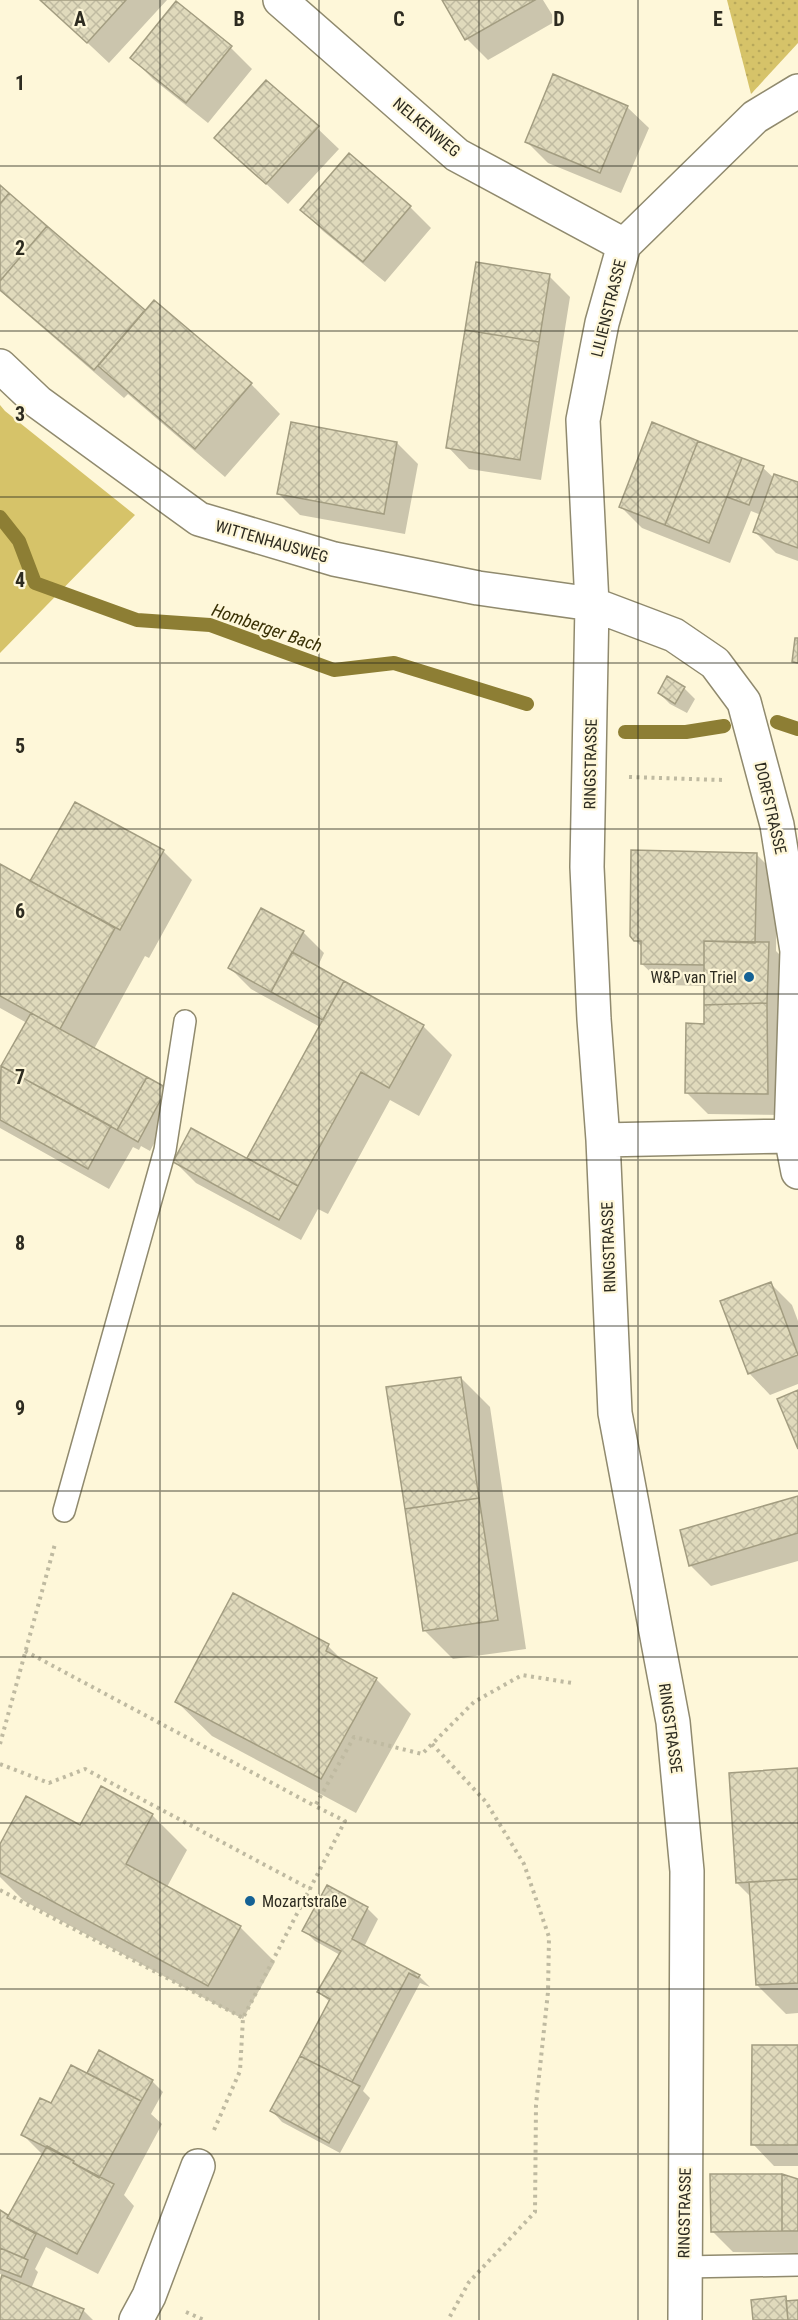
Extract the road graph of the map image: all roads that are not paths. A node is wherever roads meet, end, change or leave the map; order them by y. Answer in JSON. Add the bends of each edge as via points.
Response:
{"nodes":[{"id":1,"x":280,"y":0,"type":"edge"},
{"id":2,"x":798,"y":91,"type":"edge"},
{"id":3,"x":624,"y":245,"type":"junction"},
{"id":4,"x":0,"y":366,"type":"edge"},
{"id":5,"x":592,"y":604,"type":"junction"},
{"id":6,"x":798,"y":951,"type":"edge"},
{"id":7,"x":185,"y":1021,"type":"dead end"},
{"id":8,"x":791,"y":1136,"type":"junction"},
{"id":9,"x":603,"y":1140,"type":"junction"},
{"id":10,"x":798,"y":1172,"type":"edge"},
{"id":11,"x":64,"y":1511,"type":"road end"},
{"id":12,"x":198,"y":2166,"type":"road end"},
{"id":13,"x":798,"y":2265,"type":"edge"},
{"id":14,"x":683,"y":2267,"type":"junction"},
{"id":15,"x":136,"y":2320,"type":"edge"},
{"id":16,"x":685,"y":2320,"type":"edge"}],
"edges":[{"from":1,"to":3,"type":"street","name":"NELKENWEG","via":[[457,155]]},
{"from":2,"to":3,"type":"street","name":"LILIENSTRASSE","via":[[755,117]]},
{"from":3,"to":5,"type":"street","name":"LILIENSTRASSE","via":[[602,323],[583,420]]},
{"from":4,"to":5,"type":"street","name":"WITTENHAUSWEG","via":[[38,402],[199,519],[334,559],[478,588]]},
{"from":5,"to":6,"type":"street","name":"DORFSTRASSE","via":[[674,635],[715,663],[744,702],[777,825]]},
{"from":5,"to":9,"type":"street","name":"RINGSTRASSE","via":[[587,867]]},
{"from":6,"to":8,"type":"street","name":"DORFSTRASSE"},
{"from":7,"to":11,"type":"lane","via":[[165,1150]]},
{"from":8,"to":9,"type":"street"},
{"from":8,"to":10,"type":"street","name":"DORFSTRASSE"},
{"from":9,"to":14,"type":"street","name":"RINGSTRASSE","via":[[615,1413],[673,1722],[687,1871]]},
{"from":12,"to":15,"type":"street","via":[[149,2296]]},
{"from":13,"to":14,"type":"lane"},
{"from":14,"to":16,"type":"street","name":"RINGSTRASSE"}]}
